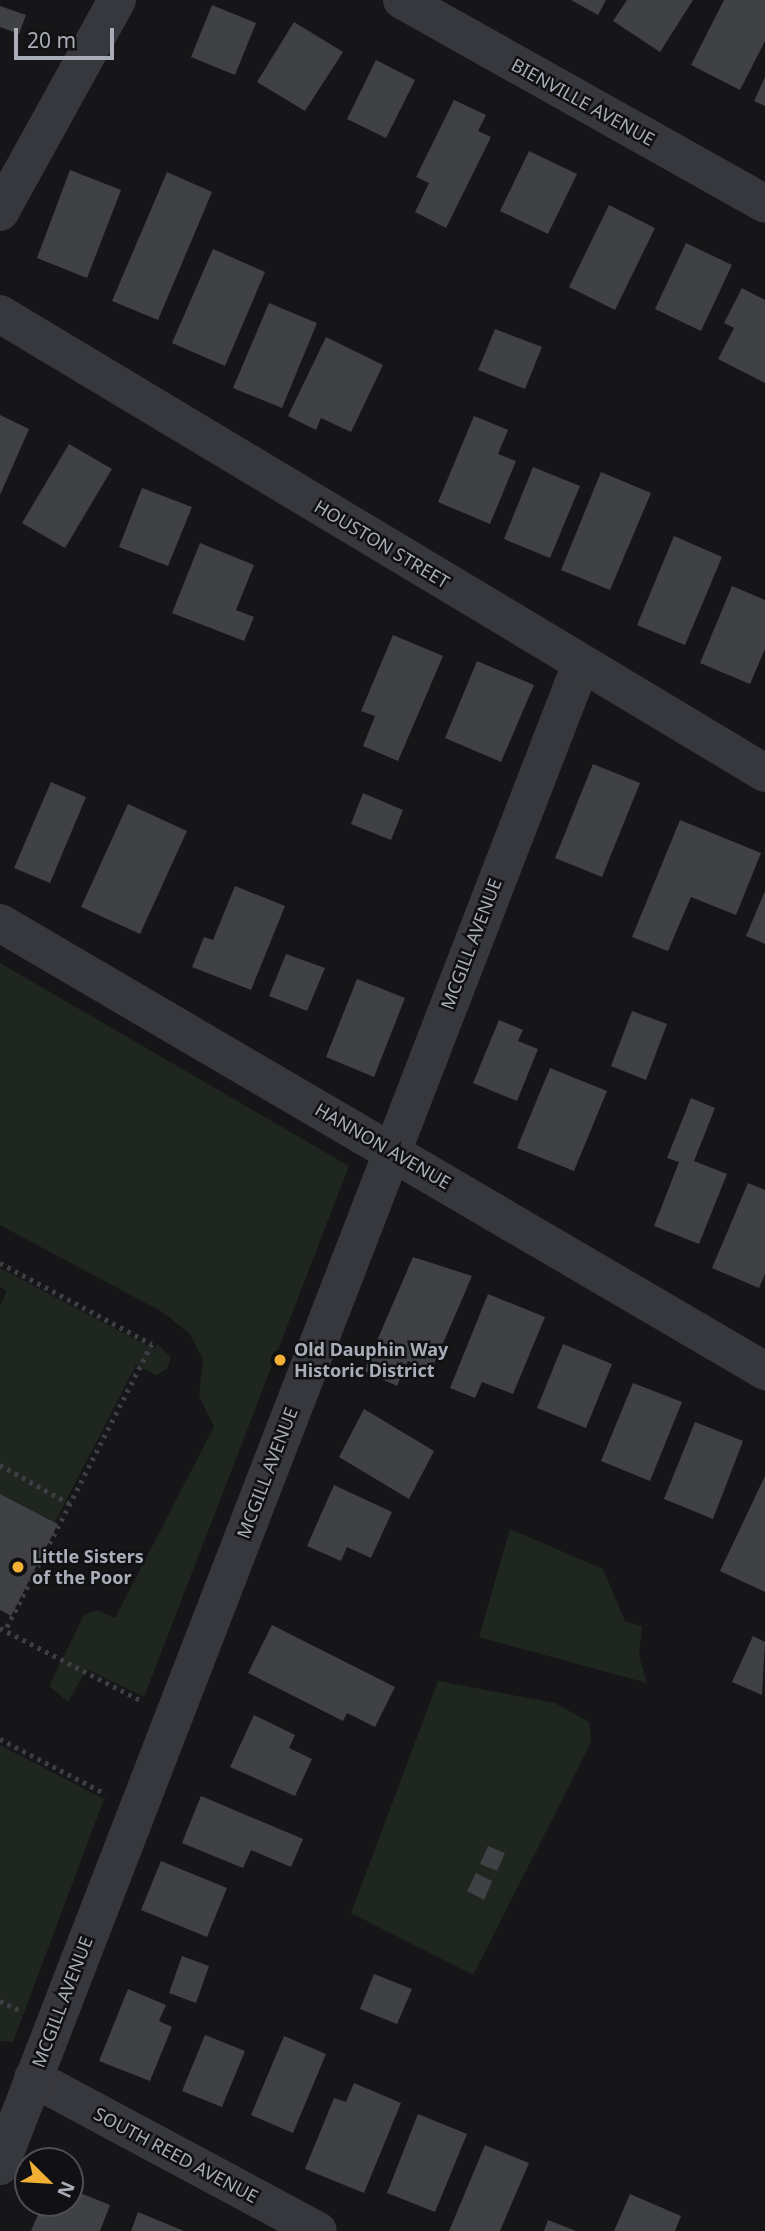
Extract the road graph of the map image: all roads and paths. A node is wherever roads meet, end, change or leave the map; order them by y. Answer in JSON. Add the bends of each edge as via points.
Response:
{"nodes":[{"id":1,"x":117,"y":0,"type":"edge"},
{"id":2,"x":402,"y":0,"type":"edge"},
{"id":3,"x":765,"y":204,"type":"edge"},
{"id":4,"x":0,"y":212,"type":"edge"},
{"id":5,"x":0,"y":314,"type":"edge"},
{"id":6,"x":581,"y":664,"type":"junction"},
{"id":7,"x":765,"y":773,"type":"edge"},
{"id":8,"x":0,"y":923,"type":"edge"},
{"id":9,"x":391,"y":1150,"type":"junction"},
{"id":10,"x":0,"y":1263,"type":"edge"},
{"id":11,"x":765,"y":1371,"type":"edge"},
{"id":12,"x":0,"y":1465,"type":"edge"},
{"id":13,"x":70,"y":1504,"type":"junction"},
{"id":14,"x":3,"y":1630,"type":"edge"},
{"id":15,"x":146,"y":1703,"type":"dead end"},
{"id":16,"x":0,"y":1739,"type":"edge"},
{"id":17,"x":110,"y":1796,"type":"dead end"},
{"id":18,"x":0,"y":2001,"type":"edge"},
{"id":19,"x":28,"y":2015,"type":"dead end"},
{"id":20,"x":33,"y":2078,"type":"junction"},
{"id":21,"x":0,"y":2166,"type":"edge"},
{"id":22,"x":318,"y":2231,"type":"edge"}],
"edges":[{"from":1,"to":4,"type":"street"},
{"from":2,"to":3,"type":"street","name":"BIENVILLE AVENUE"},
{"from":5,"to":6,"type":"street","name":"HOUSTON STREET"},
{"from":6,"to":7,"type":"street","name":"HOUSTON STREET"},
{"from":6,"to":9,"type":"street","name":"MCGILL AVENUE"},
{"from":8,"to":9,"type":"street","name":"HANNON AVENUE"},
{"from":9,"to":11,"type":"street","name":"HANNON AVENUE"},
{"from":9,"to":20,"type":"street","name":"MCGILL AVENUE"},
{"from":10,"to":13,"type":"path","via":[[152,1343]]},
{"from":12,"to":13,"type":"path"},
{"from":13,"to":14,"type":"path"},
{"from":14,"to":15,"type":"path"},
{"from":16,"to":17,"type":"path"},
{"from":18,"to":19,"type":"path"},
{"from":20,"to":21,"type":"street","name":"MCGILL AVENUE"},
{"from":20,"to":22,"type":"street","name":"SOUTH REED AVENUE"}]}
